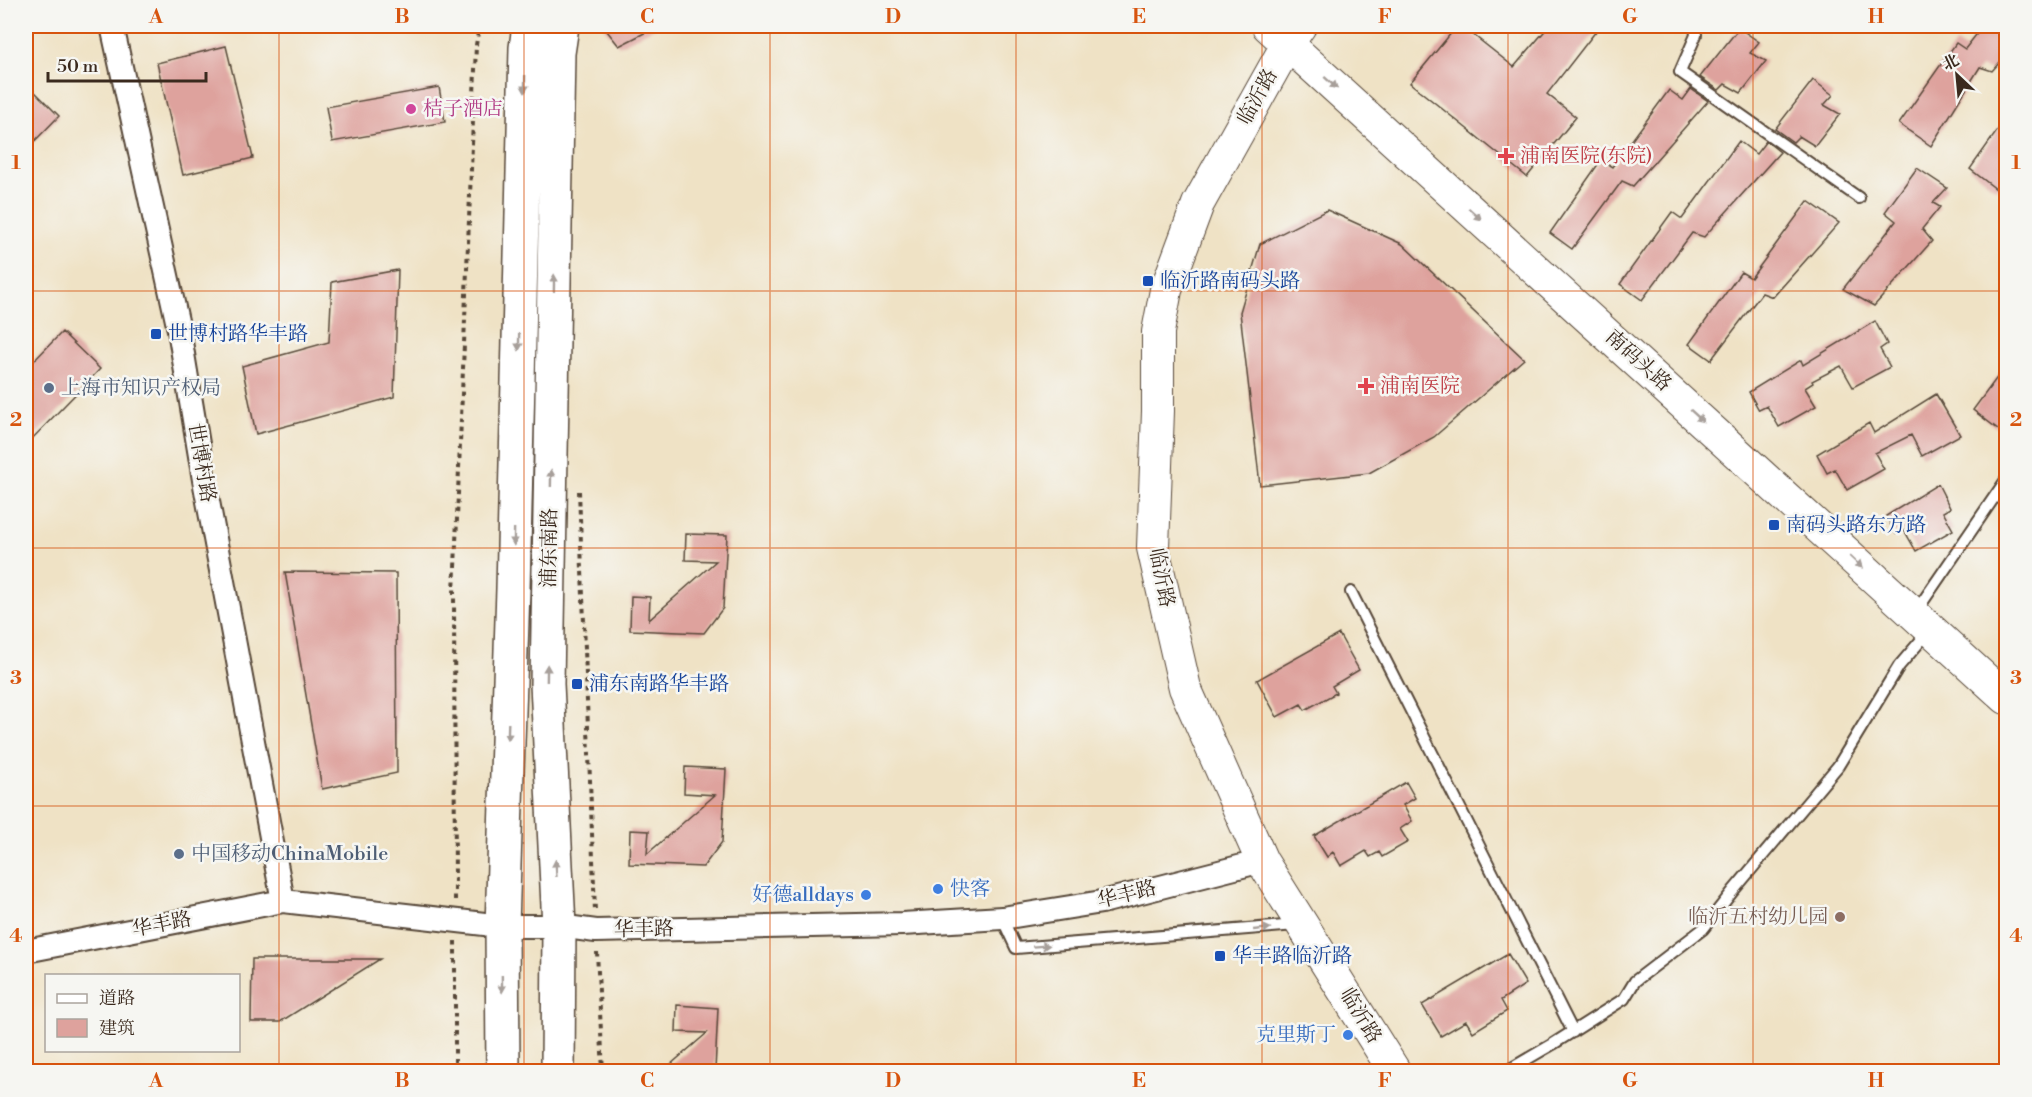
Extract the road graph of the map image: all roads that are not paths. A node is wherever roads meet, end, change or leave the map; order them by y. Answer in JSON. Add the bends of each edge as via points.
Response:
{"nodes":[{"id":1,"x":112,"y":26,"type":"edge"},
{"id":2,"x":529,"y":26,"type":"edge"},
{"id":3,"x":562,"y":26,"type":"edge"},
{"id":4,"x":1695,"y":26,"type":"edge"},
{"id":5,"x":1286,"y":32,"type":"edge"},
{"id":6,"x":1860,"y":198,"type":"dead end"},
{"id":7,"x":2007,"y":480,"type":"edge"},
{"id":8,"x":1350,"y":592,"type":"dead end"},
{"id":9,"x":1922,"y":622,"type":"junction"},
{"id":10,"x":2007,"y":698,"type":"edge"},
{"id":11,"x":1262,"y":861,"type":"junction"},
{"id":12,"x":283,"y":901,"type":"junction"},
{"id":13,"x":1002,"y":918,"type":"junction"},
{"id":14,"x":1303,"y":925,"type":"junction"},
{"id":15,"x":502,"y":926,"type":"junction"},
{"id":16,"x":559,"y":926,"type":"junction"},
{"id":17,"x":26,"y":951,"type":"edge"},
{"id":18,"x":1573,"y":1032,"type":"junction"},
{"id":19,"x":503,"y":1071,"type":"edge"},
{"id":20,"x":558,"y":1071,"type":"edge"},
{"id":21,"x":1395,"y":1071,"type":"edge"},
{"id":22,"x":1505,"y":1071,"type":"edge"}],
"edges":[{"from":1,"to":12,"type":"street","name":"世博村路","via":[[179,330]]},
{"from":2,"to":15,"type":"main road","name":"浦东南路","one_way":true},
{"from":16,"to":3,"type":"main road","name":"浦东南路","one_way":true,"via":[[547,684],[558,53]]},
{"from":4,"to":6,"type":"lane","via":[[1696,35],[1680,72]]},
{"from":5,"to":9,"type":"street","name":"南码头路","one_way":true},
{"from":5,"to":11,"type":"street","name":"临沂路","via":[[1198,204],[1166,290],[1158,332],[1153,548],[1185,688]]},
{"from":7,"to":9,"type":"lane"},
{"from":8,"to":18,"type":"lane"},
{"from":9,"to":10,"type":"street","name":"南码头路"},
{"from":9,"to":18,"type":"lane","via":[[1838,766],[1704,929],[1635,981],[1624,999]]},
{"from":11,"to":13,"type":"street","name":"华丰路","via":[[1102,902]]},
{"from":11,"to":14,"type":"street","name":"临沂路"},
{"from":12,"to":15,"type":"street","name":"华丰路"},
{"from":12,"to":17,"type":"street","name":"华丰路"},
{"from":13,"to":14,"type":"lane","one_way":true,"via":[[1016,948]]},
{"from":13,"to":16,"type":"street","name":"华丰路","via":[[596,931]]},
{"from":14,"to":21,"type":"street","name":"临沂路"},
{"from":15,"to":16,"type":"street","name":"华丰路"},
{"from":15,"to":19,"type":"main road","name":"浦东南路","one_way":true},
{"from":16,"to":20,"type":"main road","name":"浦东南路"},
{"from":18,"to":22,"type":"lane"}]}
